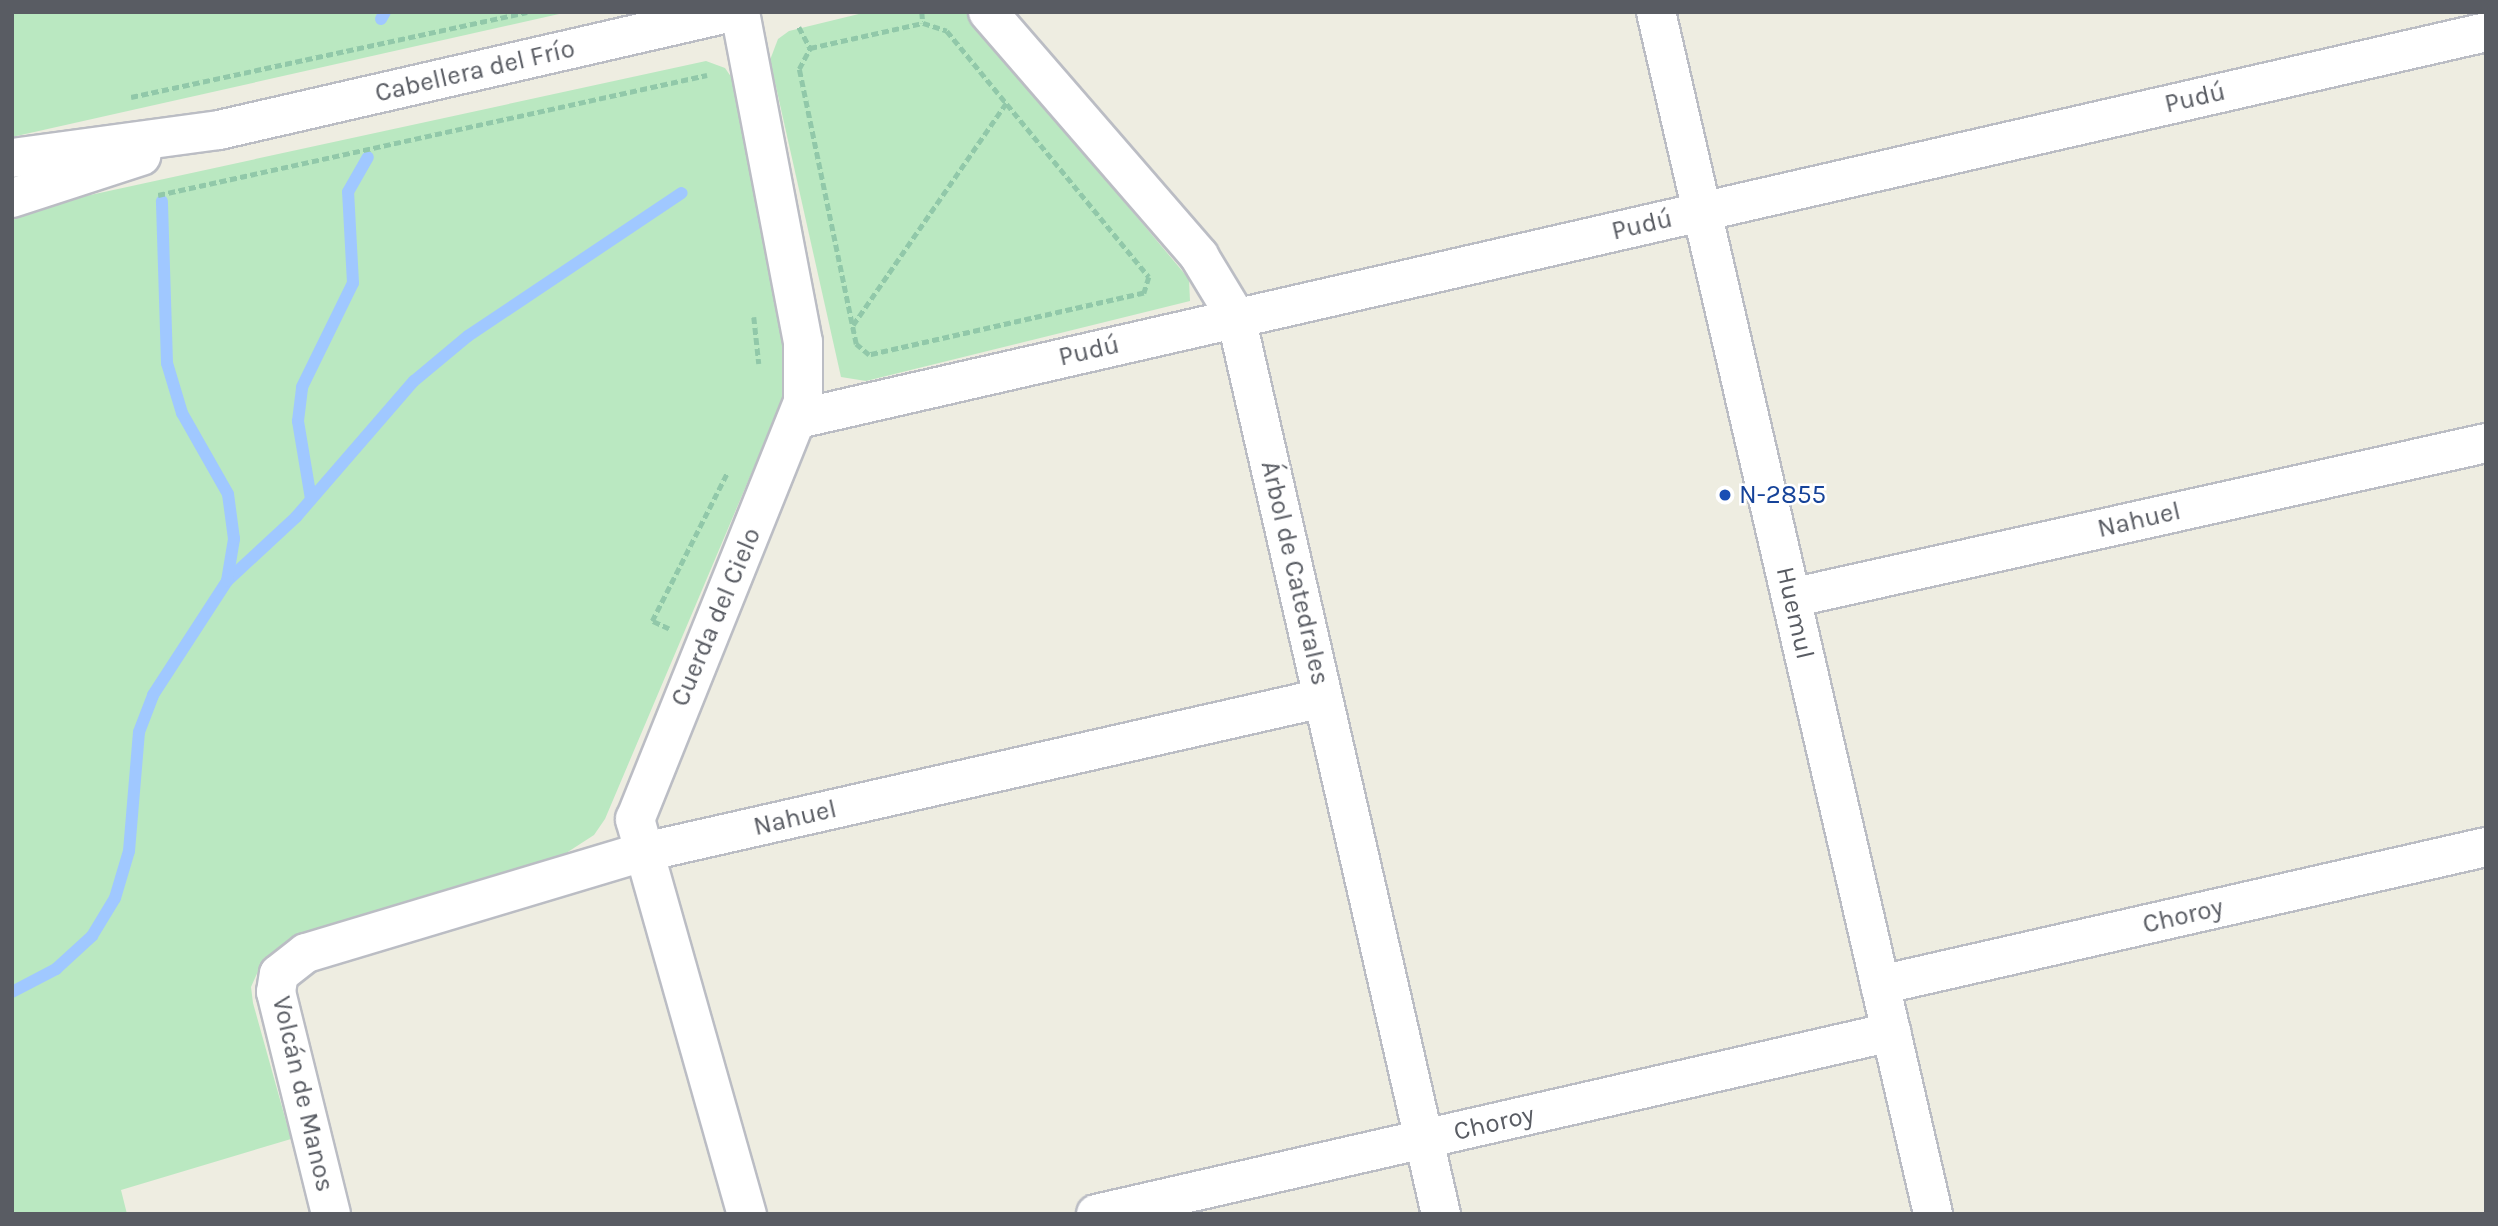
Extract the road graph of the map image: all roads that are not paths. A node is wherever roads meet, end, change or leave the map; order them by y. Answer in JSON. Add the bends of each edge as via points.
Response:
{"nodes":[{"id":1,"x":732,"y":12,"type":"edge"},
{"id":2,"x":740,"y":12,"type":"edge"},
{"id":3,"x":988,"y":12,"type":"edge"},
{"id":4,"x":1656,"y":12,"type":"edge"},
{"id":5,"x":2486,"y":32,"type":"edge"},
{"id":6,"x":219,"y":130,"type":"junction"},
{"id":7,"x":12,"y":158,"type":"edge"},
{"id":8,"x":12,"y":198,"type":"edge"},
{"id":9,"x":1702,"y":211,"type":"junction"},
{"id":10,"x":1236,"y":317,"type":"junction"},
{"id":11,"x":798,"y":419,"type":"junction"},
{"id":12,"x":2486,"y":443,"type":"edge"},
{"id":13,"x":1791,"y":598,"type":"junction"},
{"id":14,"x":1323,"y":698,"type":"junction"},
{"id":15,"x":2486,"y":847,"type":"edge"},
{"id":16,"x":640,"y":853,"type":"junction"},
{"id":17,"x":279,"y":974,"type":"joint"},
{"id":18,"x":1880,"y":985,"type":"junction"},
{"id":19,"x":1891,"y":1032,"type":"junction"},
{"id":20,"x":1424,"y":1139,"type":"junction"},
{"id":21,"x":331,"y":1214,"type":"edge"},
{"id":22,"x":747,"y":1214,"type":"edge"},
{"id":23,"x":1097,"y":1214,"type":"edge"},
{"id":24,"x":1441,"y":1214,"type":"edge"},
{"id":25,"x":1933,"y":1214,"type":"edge"}],
"edges":[{"from":1,"to":6,"type":"street","name":"Cabellera del Frío"},
{"from":2,"to":11,"type":"street","name":"Cuerda del Cielo","via":[[804,351]]},
{"from":3,"to":10,"type":"street","name":"Árbol de Catedrales","via":[[1199,256]]},
{"from":4,"to":9,"type":"street","name":"Huemul"},
{"from":5,"to":9,"type":"street","name":"Pudú"},
{"from":6,"to":7,"type":"street","name":"Cabellera del Frío"},
{"from":6,"to":8,"type":"street","name":"Cabellera del Frío"},
{"from":9,"to":10,"type":"street","name":"Pudú"},
{"from":9,"to":13,"type":"street","name":"Huemul"},
{"from":10,"to":11,"type":"street","name":"Pudú"},
{"from":10,"to":14,"type":"street","name":"Árbol de Catedrales"},
{"from":11,"to":16,"type":"street","name":"Cuerda del Cielo","via":[[639,803]]},
{"from":12,"to":13,"type":"street","name":"Nahuel"},
{"from":13,"to":18,"type":"street","name":"Huemul"},
{"from":14,"to":16,"type":"street","name":"Nahuel"},
{"from":14,"to":20,"type":"street","name":"Árbol de Catedrales"},
{"from":15,"to":18,"type":"street","name":"Choroy"},
{"from":16,"to":17,"type":"street","name":"Nahuel","via":[[306,953]]},
{"from":16,"to":22,"type":"street","name":"Cuerda del Cielo"},
{"from":17,"to":21,"type":"street","name":"Volcán de Manos","via":[[278,1009]]},
{"from":18,"to":19,"type":"street","name":"Huemul"},
{"from":19,"to":20,"type":"street","name":"Choroy"},
{"from":19,"to":25,"type":"street","name":"Huemul"},
{"from":20,"to":23,"type":"street","name":"Choroy"},
{"from":20,"to":24,"type":"street","name":"Árbol de Catedrales"}]}
